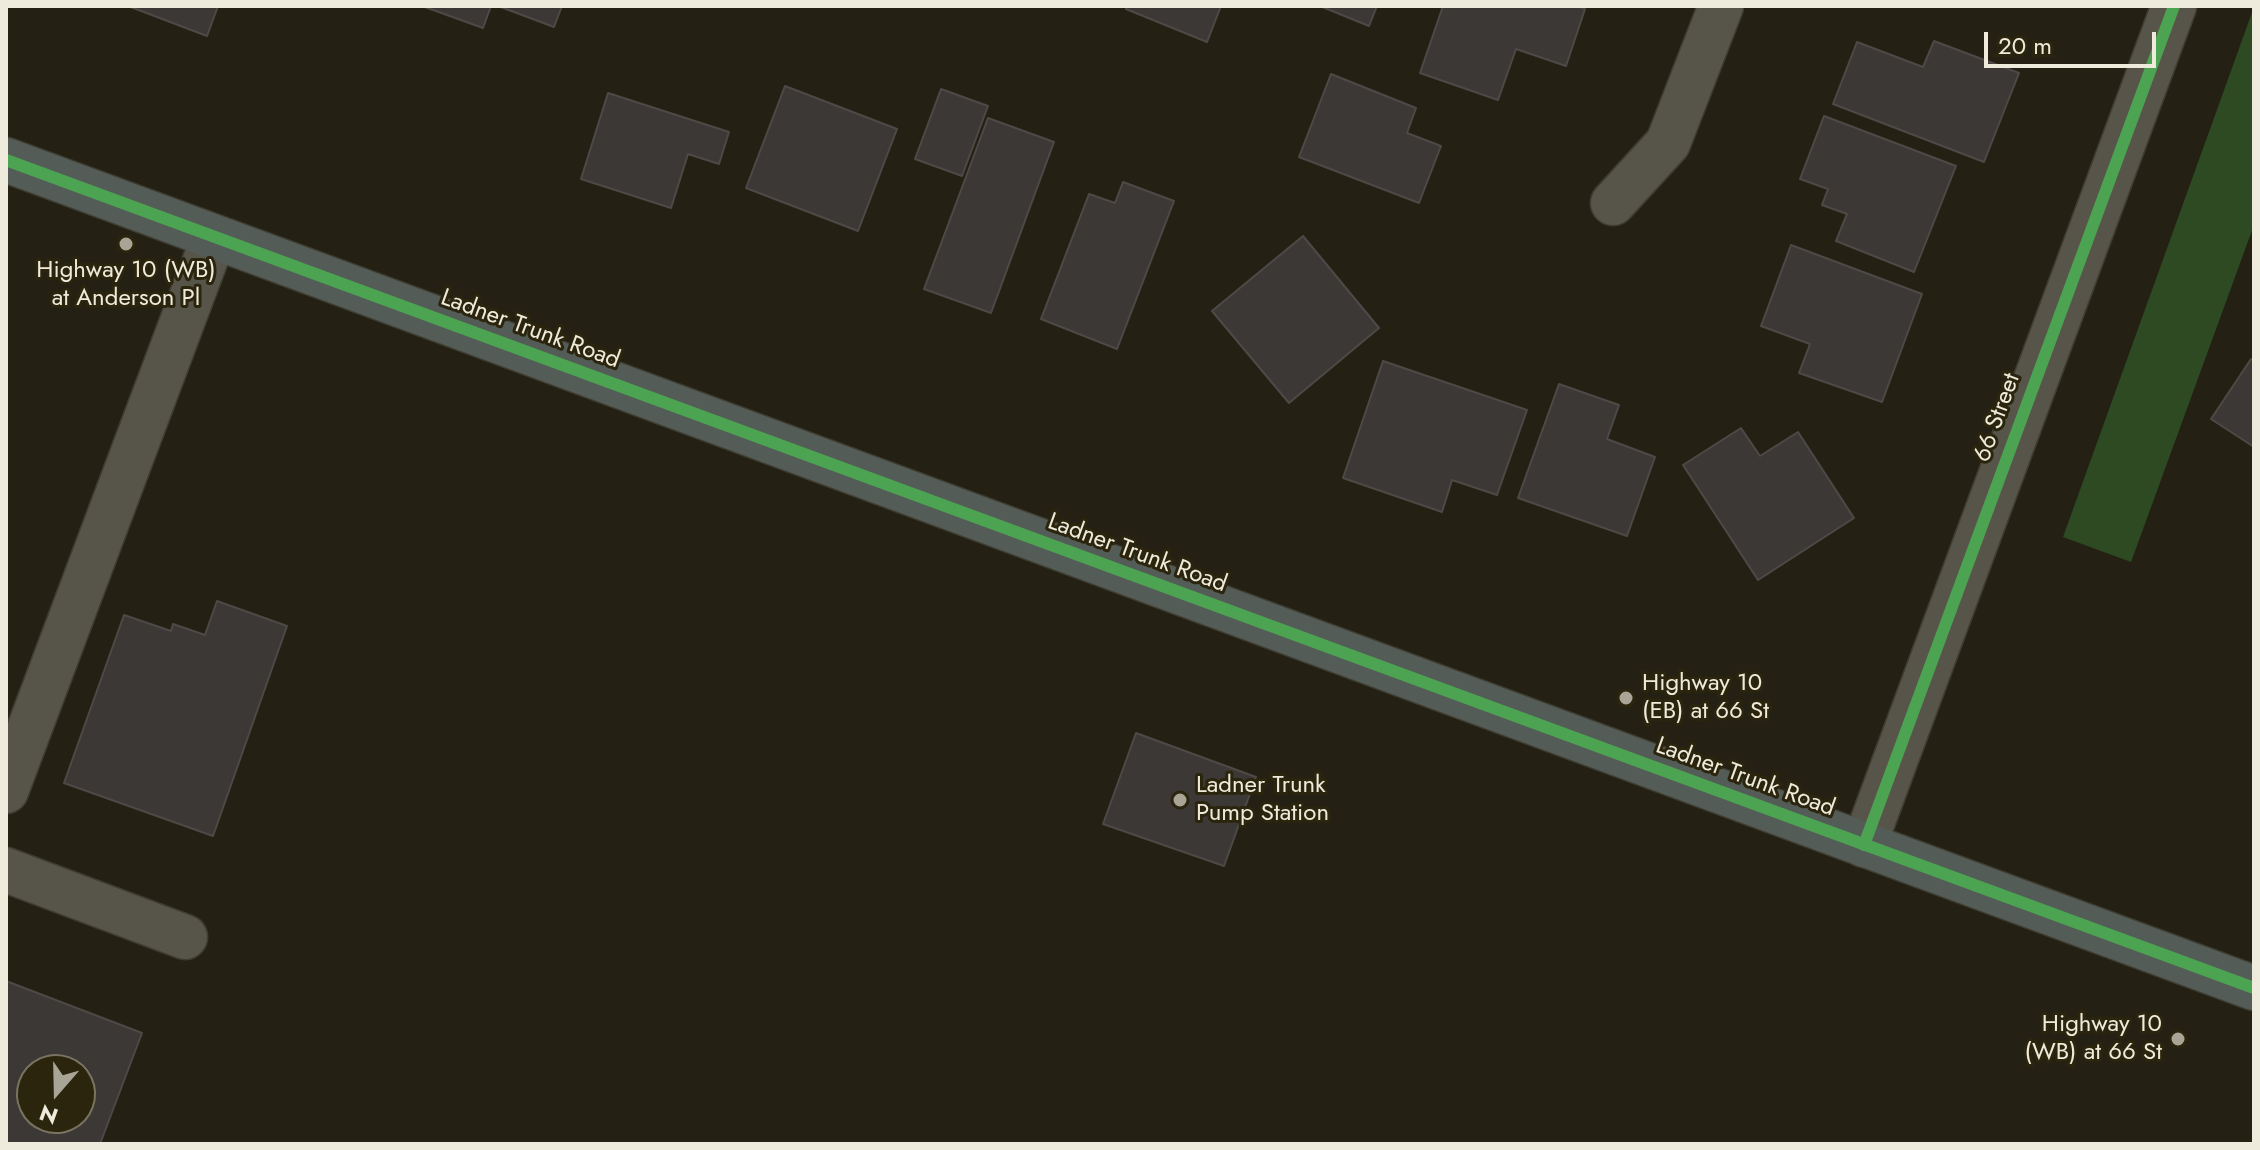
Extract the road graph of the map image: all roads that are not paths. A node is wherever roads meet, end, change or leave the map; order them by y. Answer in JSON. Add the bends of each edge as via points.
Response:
{"nodes":[{"id":1,"x":1721,"y":6,"type":"edge"},
{"id":2,"x":2173,"y":6,"type":"edge"},
{"id":3,"x":6,"y":160,"type":"edge"},
{"id":4,"x":1613,"y":203,"type":"dead end"},
{"id":5,"x":214,"y":237,"type":"junction"},
{"id":6,"x":6,"y":791,"type":"edge"},
{"id":7,"x":1864,"y":845,"type":"junction"},
{"id":8,"x":6,"y":870,"type":"edge"},
{"id":9,"x":185,"y":937,"type":"dead end"},
{"id":10,"x":2254,"y":988,"type":"edge"}],
"edges":[{"from":1,"to":4,"type":"street","via":[[1668,143]]},
{"from":2,"to":7,"type":"street","name":"66 Street"},
{"from":3,"to":5,"type":"main road","name":"Ladner Trunk Road"},
{"from":5,"to":6,"type":"street"},
{"from":5,"to":7,"type":"main road","name":"Ladner Trunk Road"},
{"from":7,"to":10,"type":"main road","name":"Ladner Trunk Road"},
{"from":8,"to":9,"type":"street"}]}
